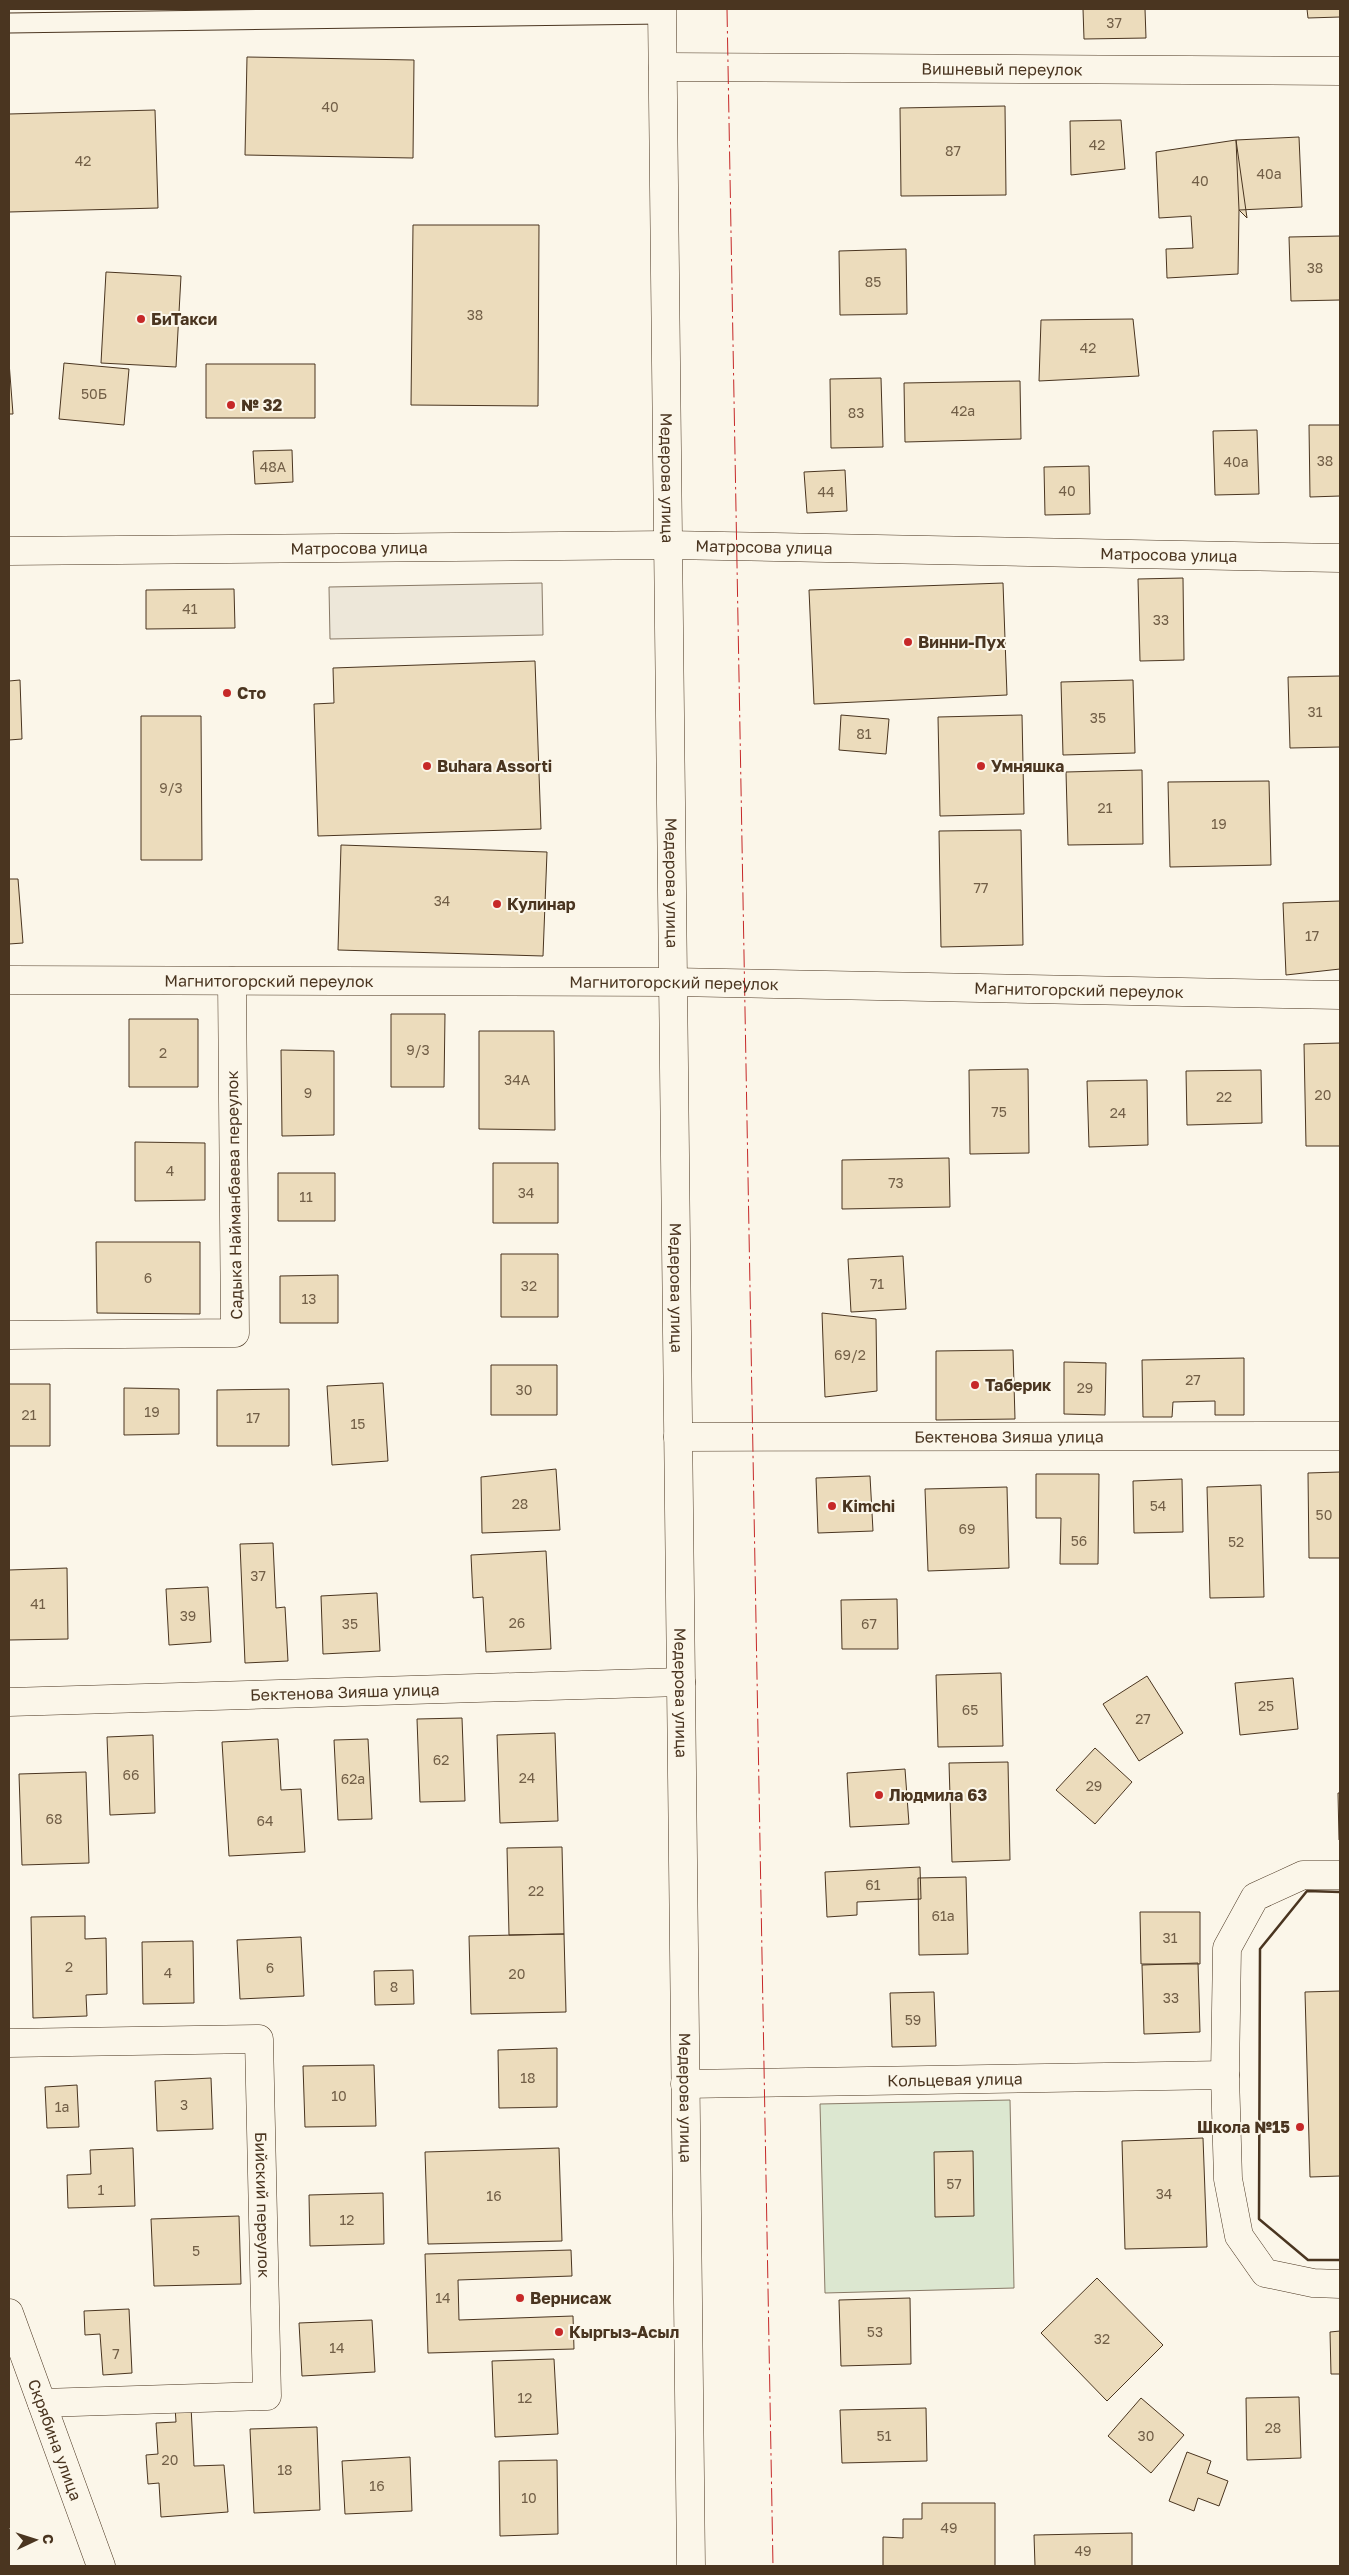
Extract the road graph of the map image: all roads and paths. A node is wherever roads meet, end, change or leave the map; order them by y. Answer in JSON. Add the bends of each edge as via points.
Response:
{"nodes":[{"id":1,"x":662,"y":11,"type":"edge"},
{"id":2,"x":9,"y":23,"type":"edge"},
{"id":3,"x":663,"y":67,"type":"junction"},
{"id":4,"x":1340,"y":71,"type":"edge"},
{"id":5,"x":668,"y":545,"type":"junction"},
{"id":6,"x":9,"y":551,"type":"edge"},
{"id":7,"x":1340,"y":558,"type":"edge"},
{"id":8,"x":9,"y":980,"type":"edge"},
{"id":9,"x":232,"y":981,"type":"junction"},
{"id":10,"x":673,"y":982,"type":"junction"},
{"id":11,"x":1340,"y":995,"type":"edge"},
{"id":12,"x":9,"y":1335,"type":"edge"},
{"id":13,"x":1340,"y":1436,"type":"edge"},
{"id":14,"x":678,"y":1437,"type":"junction"},
{"id":15,"x":681,"y":1682,"type":"junction"},
{"id":16,"x":9,"y":1702,"type":"edge"},
{"id":17,"x":1340,"y":1875,"type":"edge"},
{"id":18,"x":9,"y":2043,"type":"edge"},
{"id":19,"x":1225,"y":2075,"type":"junction"},
{"id":20,"x":685,"y":2084,"type":"junction"},
{"id":21,"x":1340,"y":2284,"type":"edge"},
{"id":22,"x":9,"y":2313,"type":"edge"},
{"id":23,"x":42,"y":2403,"type":"junction"},
{"id":24,"x":101,"y":2566,"type":"edge"},
{"id":25,"x":690,"y":2566,"type":"edge"}],
"edges":[{"from":1,"to":2,"type":"lane"},
{"from":1,"to":3,"type":"street","name":"Медерова улица"},
{"from":3,"to":4,"type":"street","name":"Вишневый переулок"},
{"from":3,"to":5,"type":"street","name":"Медерова улица"},
{"from":5,"to":6,"type":"street","name":"Матросова улица"},
{"from":5,"to":7,"type":"street","name":"Матросова улица"},
{"from":5,"to":10,"type":"street","name":"Медерова улица"},
{"from":8,"to":9,"type":"street","name":"Магнитогорский переулок"},
{"from":9,"to":10,"type":"street","name":"Магнитогорский переулок"},
{"from":9,"to":12,"type":"street","name":"Садыка Найманбаева переулок","via":[[235,1333]]},
{"from":10,"to":11,"type":"street","name":"Магнитогорский переулок"},
{"from":10,"to":14,"type":"street","name":"Медерова улица"},
{"from":13,"to":14,"type":"street","name":"Бектенова Зияша улица"},
{"from":14,"to":15,"type":"street","name":"Медерова улица"},
{"from":15,"to":16,"type":"street","name":"Бектенова Зияша улица"},
{"from":15,"to":20,"type":"street","name":"Медерова улица"},
{"from":17,"to":19,"type":"street","via":[[1303,1875],[1255,1897],[1227,1948]]},
{"from":18,"to":23,"type":"street","name":"Бийский переулок","via":[[259,2039],[267,2396]]},
{"from":19,"to":20,"type":"street","name":"Кольцевая улица"},
{"from":19,"to":21,"type":"street","via":[[1228,2179],[1239,2236],[1265,2273],[1313,2283]]},
{"from":20,"to":25,"type":"street","name":"Медерова улица"},
{"from":22,"to":23,"type":"street","name":"Скрябина улица"},
{"from":23,"to":24,"type":"street","name":"Скрябина улица"}]}
